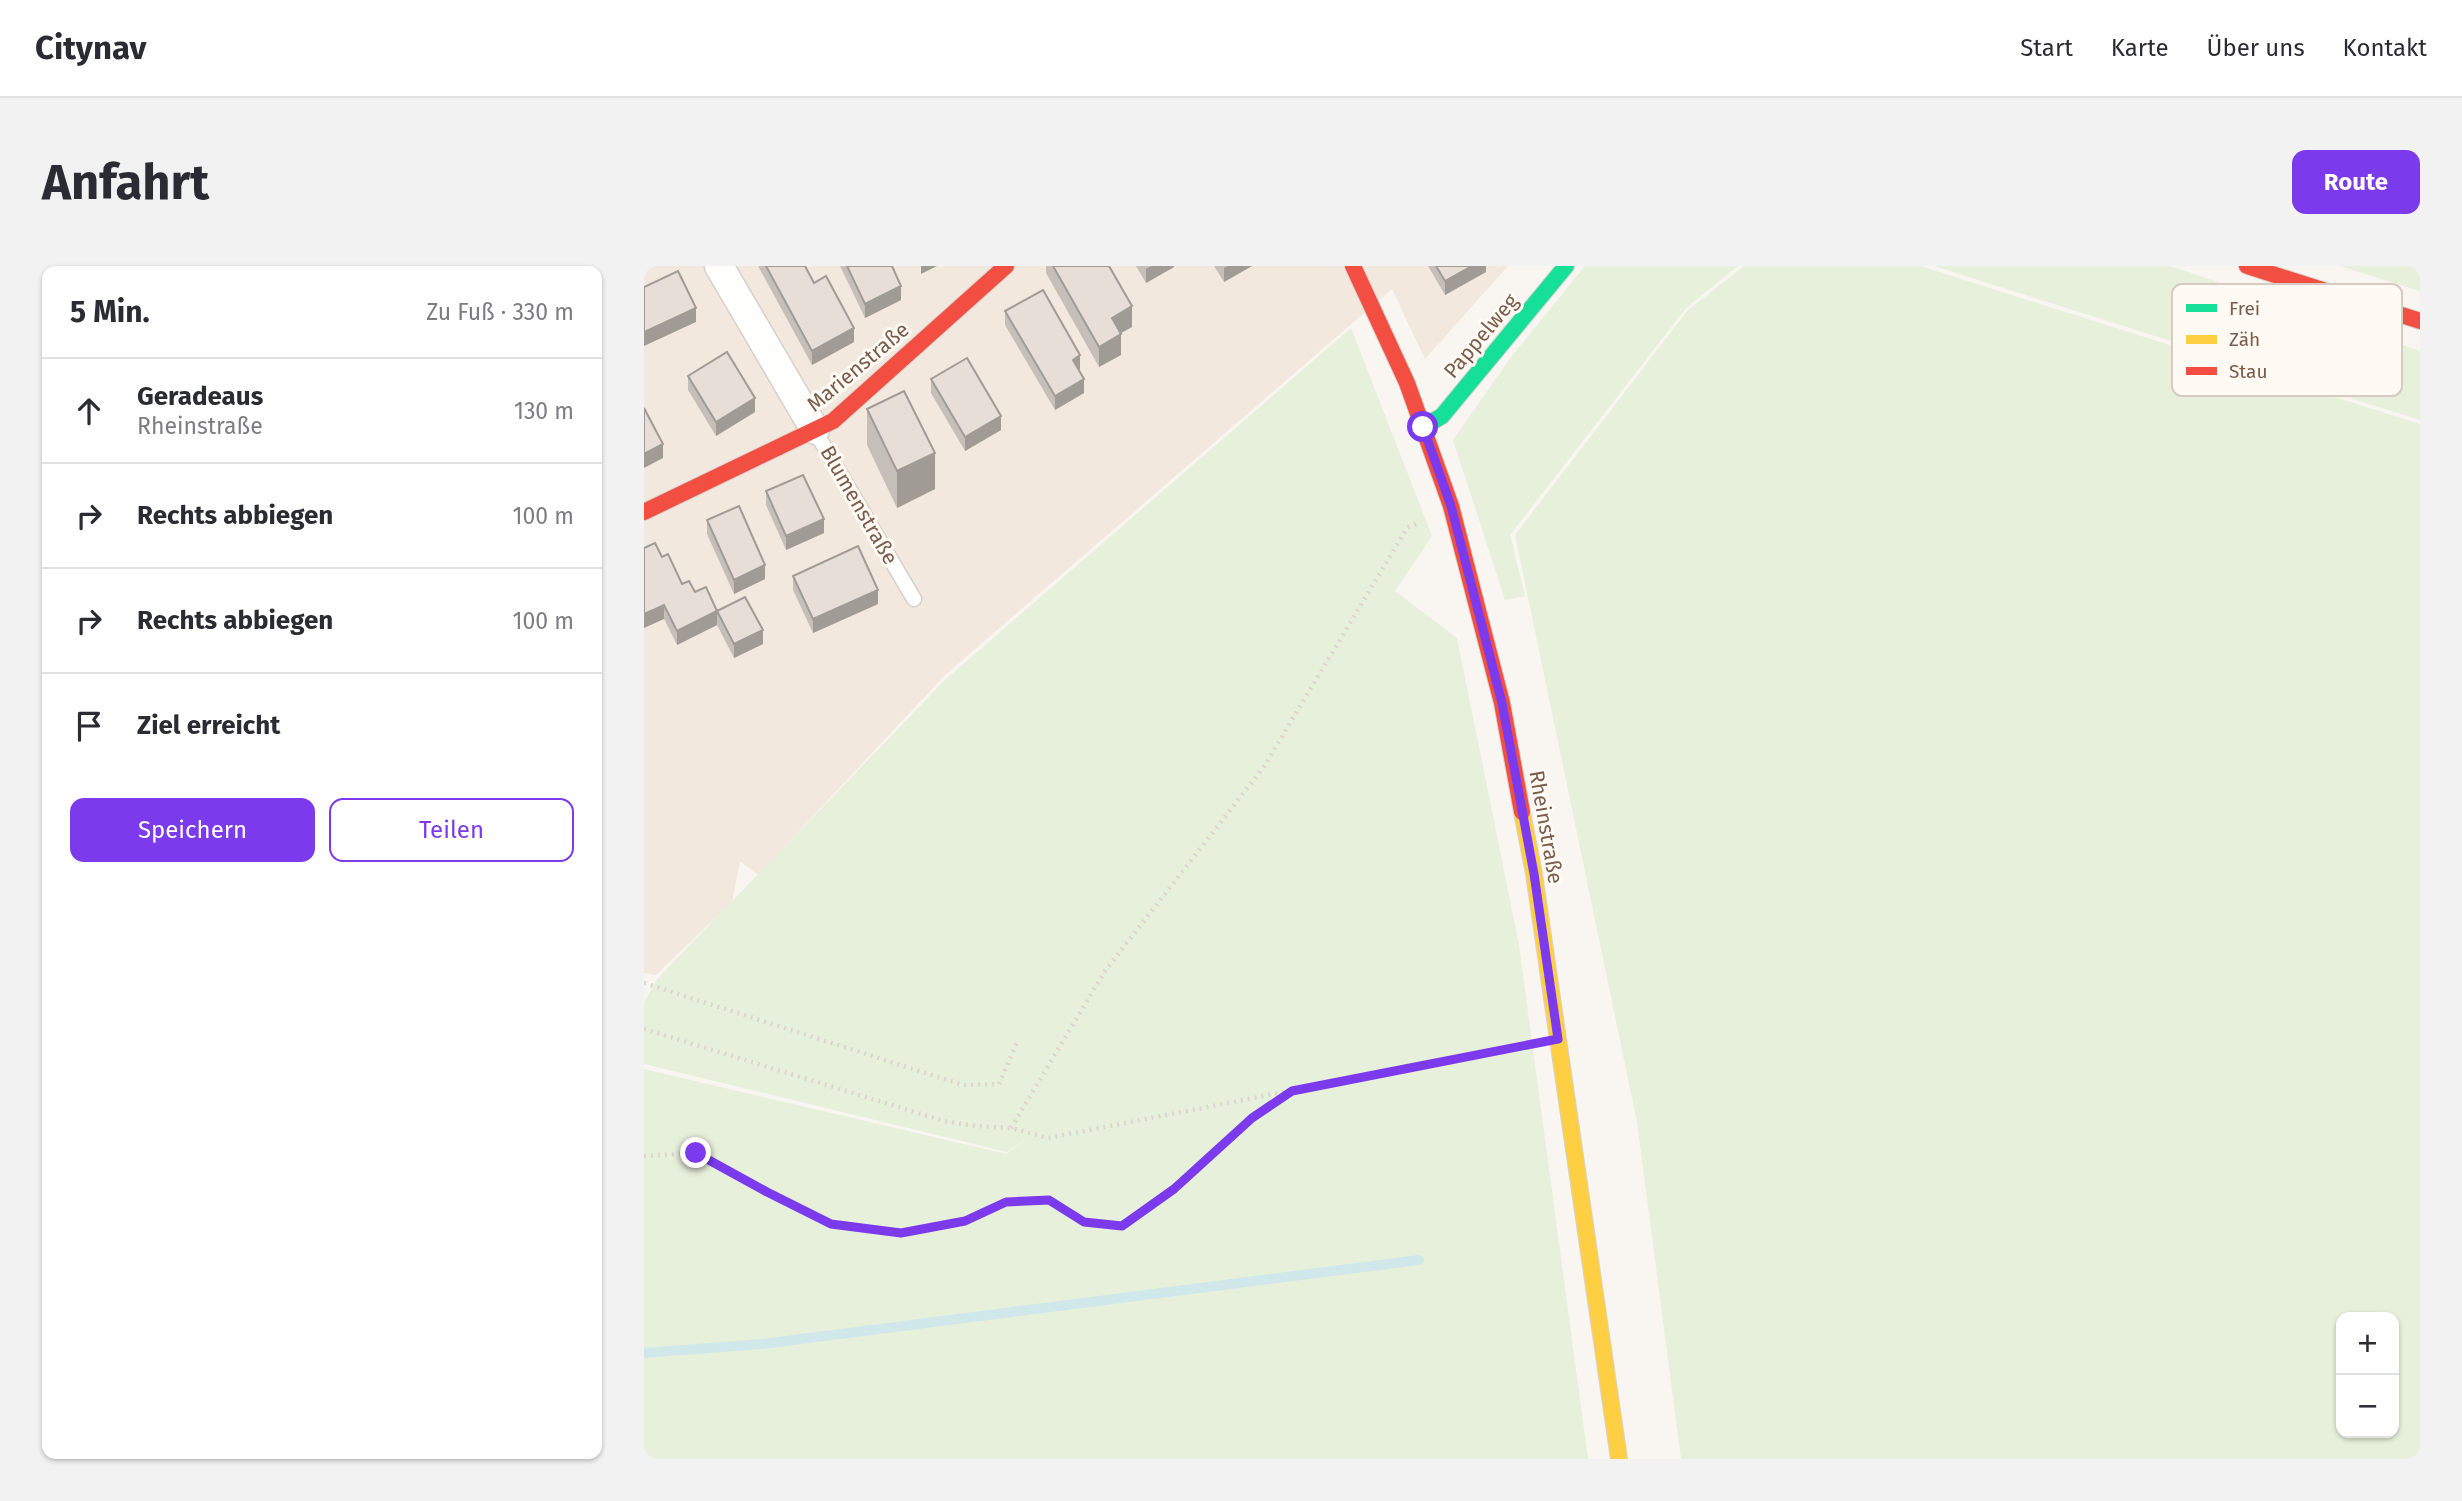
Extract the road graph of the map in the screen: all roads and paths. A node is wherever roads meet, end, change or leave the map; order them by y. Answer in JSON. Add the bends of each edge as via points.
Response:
{"nodes":[{"id":1,"x":719,"y":266,"type":"edge"},
{"id":2,"x":1006,"y":266,"type":"edge"},
{"id":3,"x":1353,"y":266,"type":"edge"},
{"id":4,"x":1566,"y":266,"type":"edge"},
{"id":5,"x":2247,"y":266,"type":"edge"},
{"id":6,"x":2304,"y":284,"type":"edge"},
{"id":7,"x":2402,"y":315,"type":"edge"},
{"id":8,"x":2420,"y":321,"type":"edge"},
{"id":9,"x":1423,"y":427,"type":"junction"},
{"id":10,"x":815,"y":430,"type":"junction"},
{"id":11,"x":644,"y":512,"type":"edge"},
{"id":12,"x":1406,"y":528,"type":"dead end"},
{"id":13,"x":914,"y":599,"type":"dead end"},
{"id":14,"x":646,"y":983,"type":"edge"},
{"id":15,"x":644,"y":992,"type":"edge"},
{"id":16,"x":644,"y":1029,"type":"edge"},
{"id":17,"x":1558,"y":1039,"type":"junction"},
{"id":18,"x":1017,"y":1042,"type":"dead end"},
{"id":19,"x":1292,"y":1091,"type":"junction"},
{"id":20,"x":1011,"y":1128,"type":"junction"},
{"id":21,"x":644,"y":1156,"type":"edge"},
{"id":22,"x":1619,"y":1459,"type":"edge"}],
"edges":[{"from":1,"to":10,"type":"street","name":"Blumenstraße"},
{"from":2,"to":10,"type":"main road","name":"Marienstraße","via":[[832,421]]},
{"from":3,"to":9,"type":"main road","name":"Rheinstraße"},
{"from":4,"to":9,"type":"main road","name":"Pappelweg","via":[[1442,416]]},
{"from":5,"to":6,"type":"main road"},
{"from":7,"to":8,"type":"main road"},
{"from":9,"to":17,"type":"main road","name":"Rheinstraße","via":[[1451,506],[1502,703]]},
{"from":10,"to":11,"type":"main road","name":"Marienstraße"},
{"from":10,"to":13,"type":"lane","name":"Blumenstraße"},
{"from":12,"to":20,"type":"path","via":[[1264,768],[1105,971]]},
{"from":14,"to":15,"type":"path"},
{"from":14,"to":18,"type":"path","via":[[963,1085],[999,1084]]},
{"from":16,"to":20,"type":"path","via":[[944,1121]]},
{"from":17,"to":19,"type":"path"},
{"from":17,"to":22,"type":"main road","name":"Rheinstraße"},
{"from":19,"to":20,"type":"path","via":[[1048,1138]]},
{"from":19,"to":21,"type":"path","via":[[1252,1118],[1174,1189],[1122,1226],[1084,1222],[1049,1200],[1006,1202],[965,1221],[901,1233],[831,1224],[696,1153]]}]}
